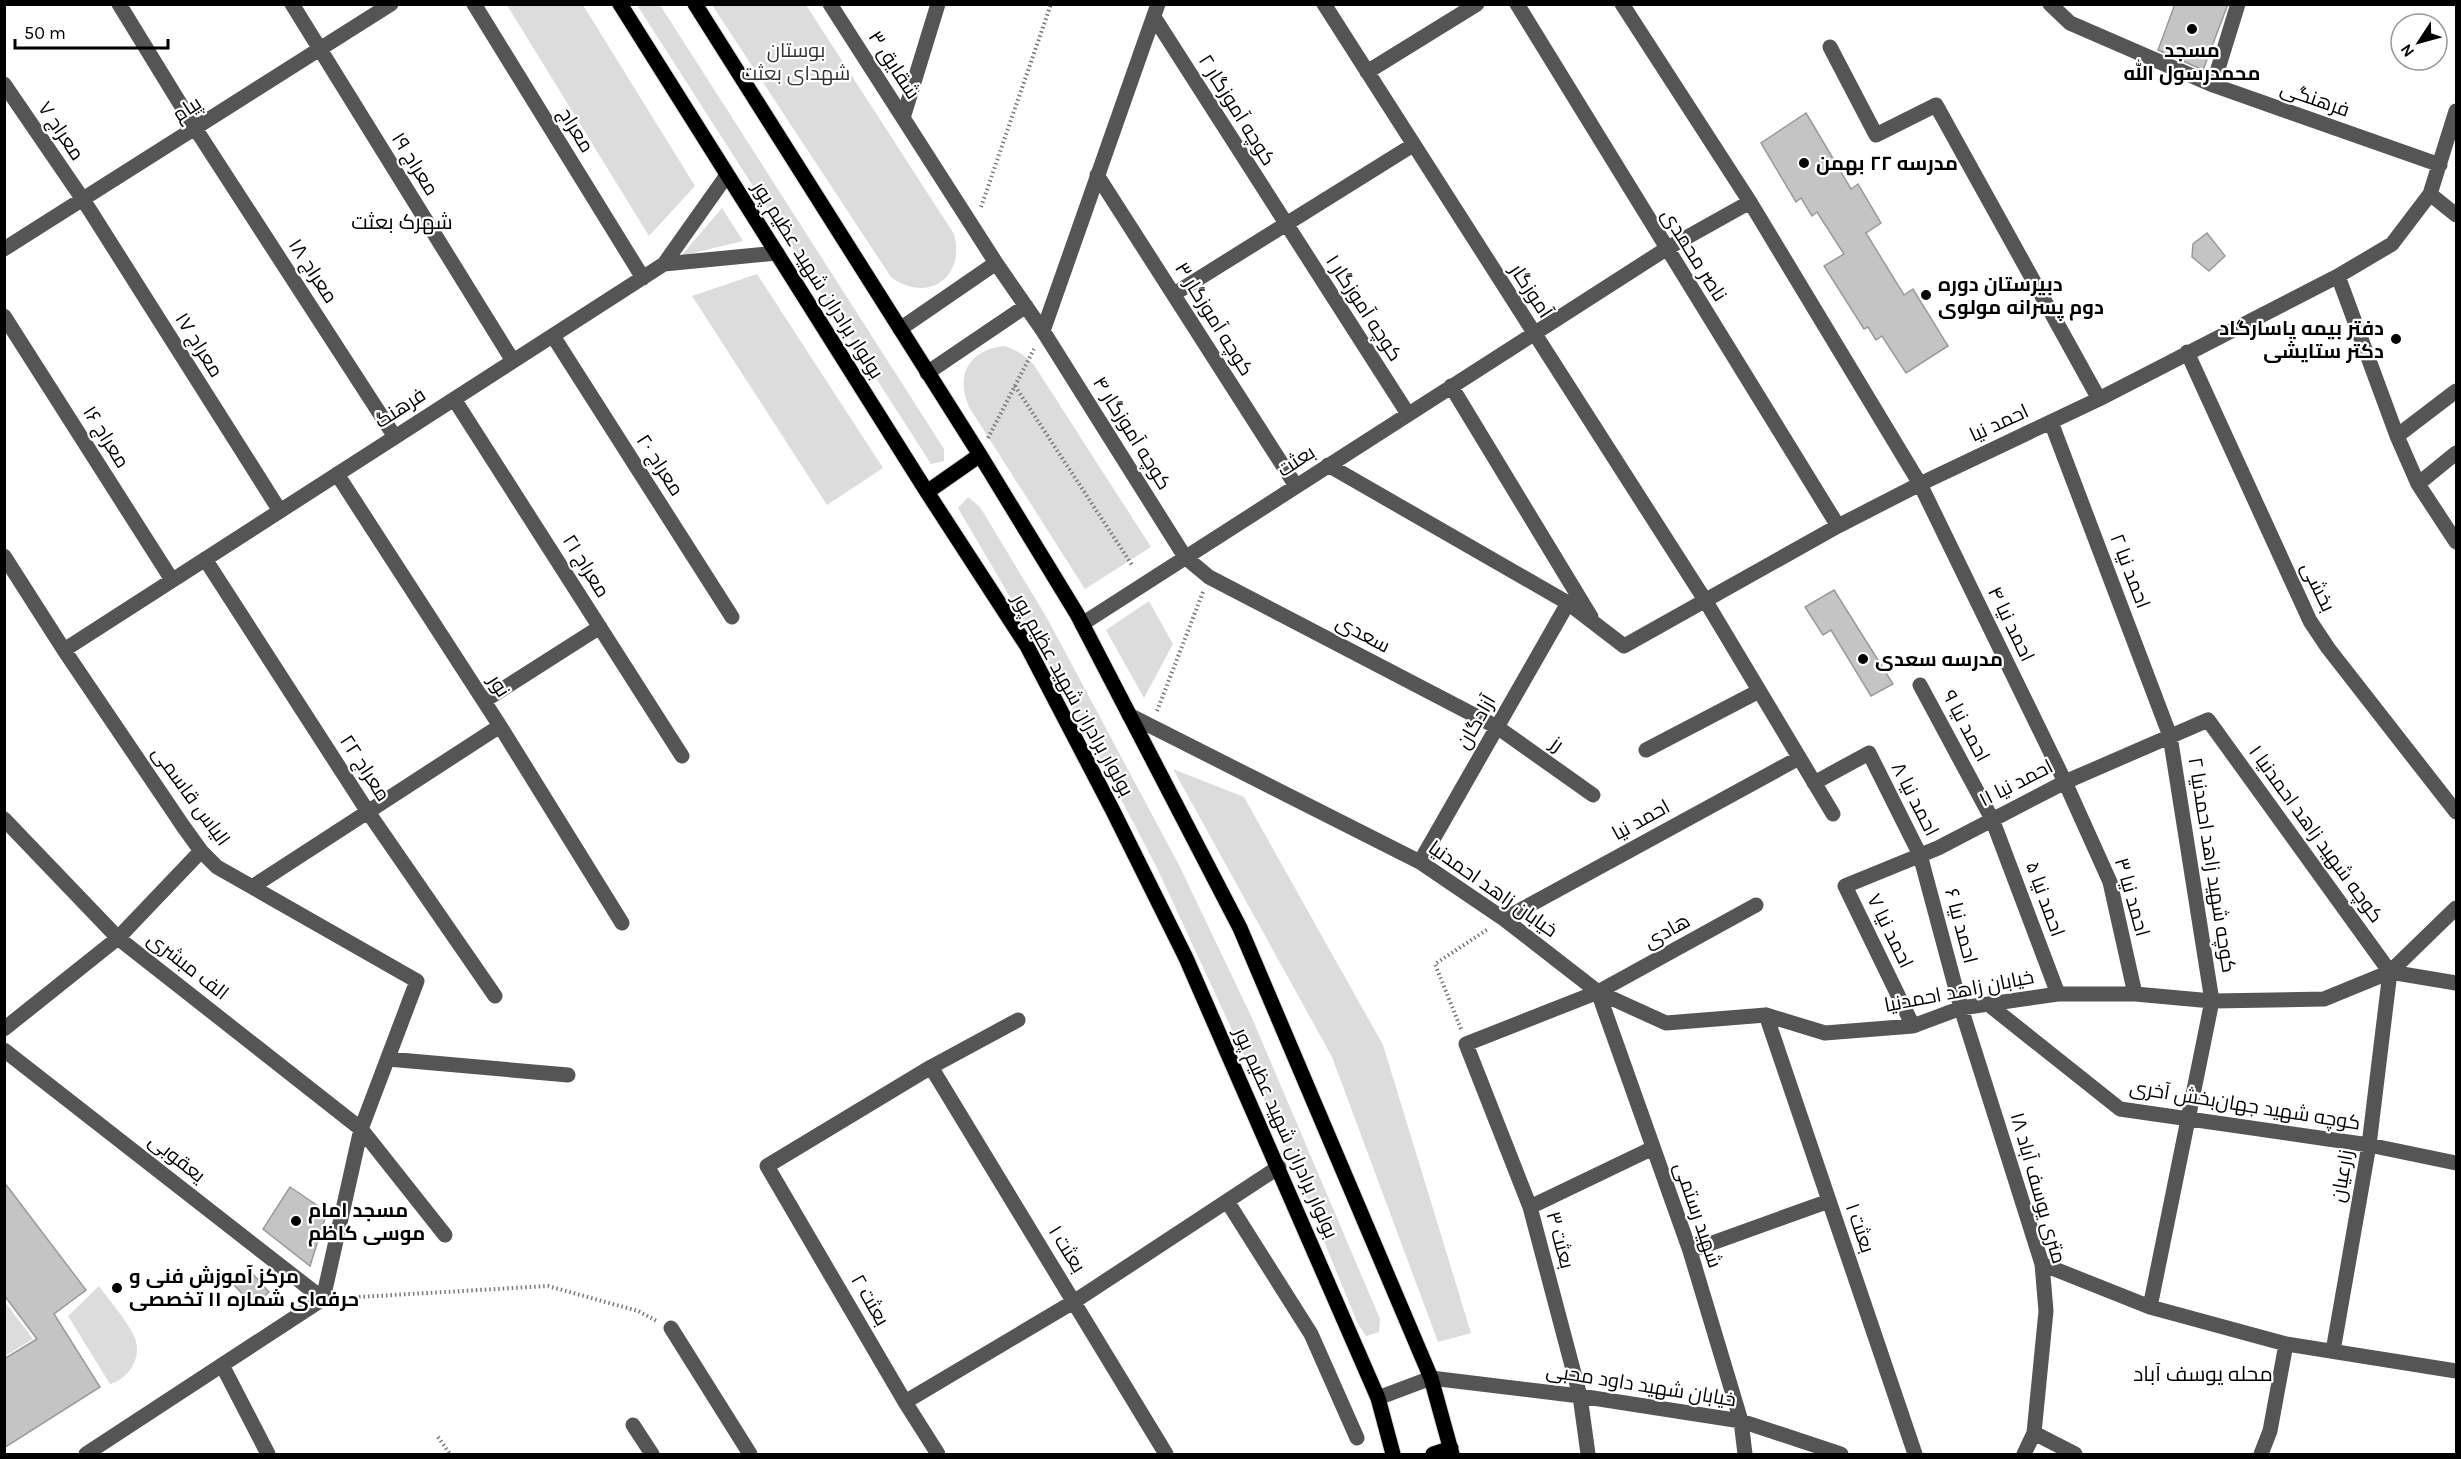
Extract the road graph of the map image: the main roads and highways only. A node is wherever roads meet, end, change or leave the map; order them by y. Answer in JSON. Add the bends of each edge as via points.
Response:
{"nodes":[{"id":1,"x":620,"y":4,"type":"edge"},
{"id":2,"x":695,"y":4,"type":"edge"},
{"id":3,"x":980,"y":455,"type":"junction"},
{"id":4,"x":927,"y":492,"type":"junction"},
{"id":5,"x":1451,"y":1451,"type":"edge"},
{"id":6,"x":1394,"y":1455,"type":"edge"},
{"id":7,"x":1433,"y":1455,"type":"edge"}],
"edges":[{"from":1,"to":4,"type":"main road","name":"بولوار برادران شهید عظیم‌ پور"},
{"from":2,"to":3,"type":"main road","name":"بولوار برادران شهید عظیم‌ پور"},
{"from":3,"to":4,"type":"main road"},
{"from":3,"to":5,"type":"main road","name":"بولوار برادران شهید عظیم‌ پور","via":[[1082,624],[1240,928],[1431,1378]]},
{"from":4,"to":6,"type":"main road","name":"بولوار برادران شهید عظیم‌ پور","via":[[1027,646],[1186,958],[1378,1398]]},
{"from":5,"to":7,"type":"main road"}]}
